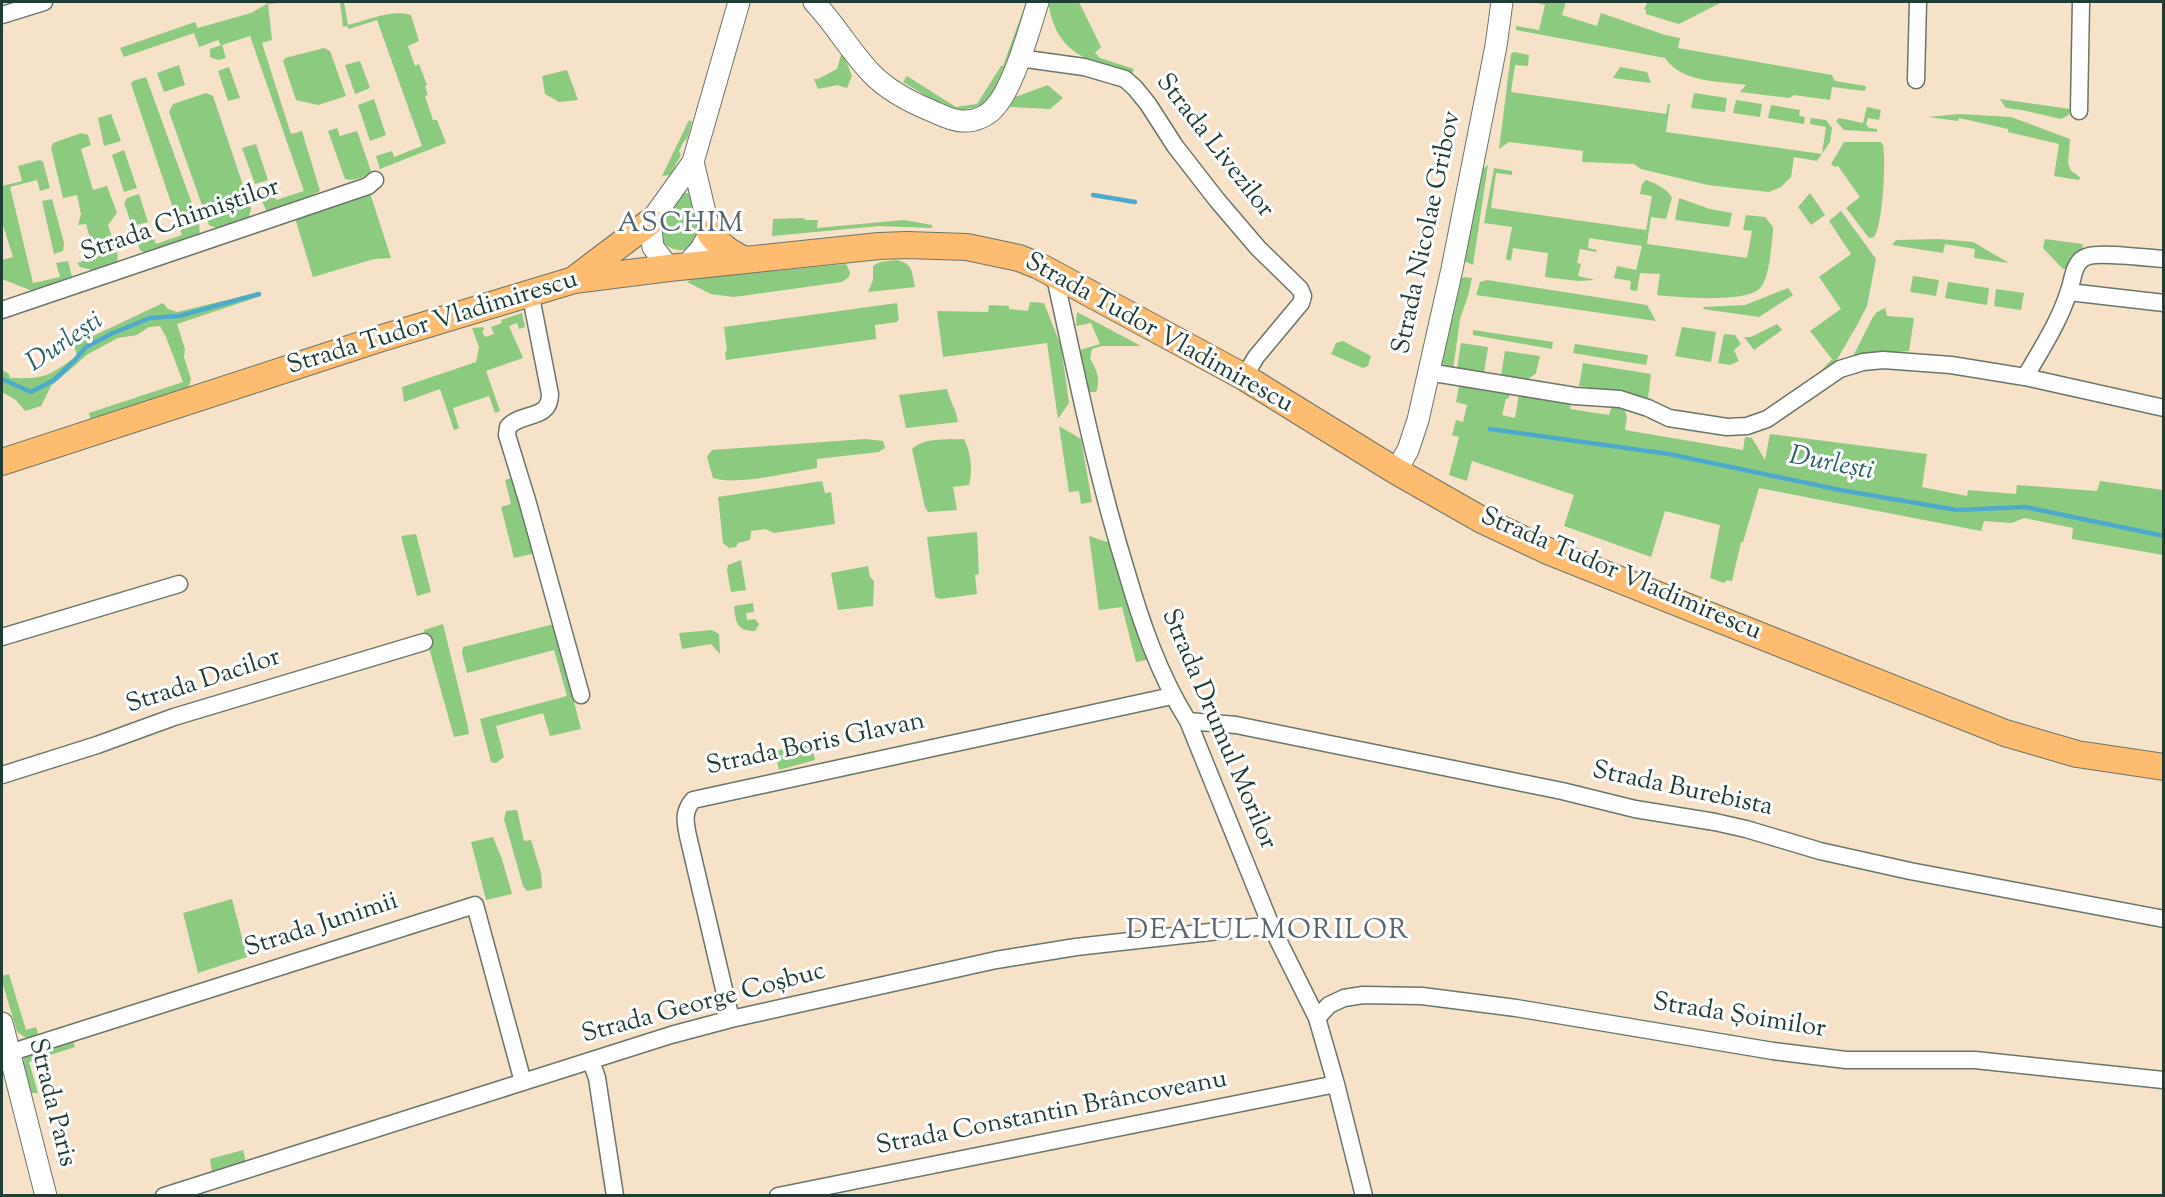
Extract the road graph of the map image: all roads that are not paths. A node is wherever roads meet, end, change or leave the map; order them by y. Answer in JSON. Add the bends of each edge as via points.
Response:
{"nodes":[{"id":1,"x":8,"y":2,"type":"edge"},
{"id":2,"x":44,"y":2,"type":"edge"},
{"id":3,"x":739,"y":2,"type":"edge"},
{"id":4,"x":814,"y":2,"type":"edge"},
{"id":5,"x":1038,"y":2,"type":"edge"},
{"id":6,"x":1502,"y":2,"type":"edge"},
{"id":7,"x":1918,"y":2,"type":"edge"},
{"id":8,"x":2081,"y":2,"type":"edge"},
{"id":9,"x":2,"y":13,"type":"edge"},
{"id":10,"x":1019,"y":58,"type":"junction"},
{"id":11,"x":1916,"y":80,"type":"dead end"},
{"id":12,"x":2079,"y":111,"type":"dead end"},
{"id":13,"x":693,"y":162,"type":"junction"},
{"id":14,"x":375,"y":180,"type":"dead end"},
{"id":15,"x":650,"y":222,"type":"junction"},
{"id":16,"x":710,"y":233,"type":"junction"},
{"id":17,"x":2163,"y":259,"type":"edge"},
{"id":18,"x":745,"y":260,"type":"junction"},
{"id":19,"x":677,"y":268,"type":"junction"},
{"id":20,"x":1054,"y":273,"type":"junction"},
{"id":21,"x":574,"y":280,"type":"junction"},
{"id":22,"x":530,"y":292,"type":"junction"},
{"id":23,"x":2069,"y":292,"type":"junction"},
{"id":24,"x":2163,"y":303,"type":"edge"},
{"id":25,"x":2,"y":310,"type":"edge"},
{"id":26,"x":1428,"y":372,"type":"junction"},
{"id":27,"x":1244,"y":377,"type":"junction"},
{"id":28,"x":2025,"y":378,"type":"junction"},
{"id":29,"x":2163,"y":408,"type":"edge"},
{"id":30,"x":2,"y":462,"type":"edge"},
{"id":31,"x":1396,"y":471,"type":"junction"},
{"id":32,"x":179,"y":584,"type":"dead end"},
{"id":33,"x":2,"y":637,"type":"edge"},
{"id":34,"x":424,"y":642,"type":"dead end"},
{"id":35,"x":580,"y":695,"type":"dead end"},
{"id":36,"x":1172,"y":696,"type":"junction"},
{"id":37,"x":1188,"y":721,"type":"junction"},
{"id":38,"x":2163,"y":767,"type":"edge"},
{"id":39,"x":2,"y":775,"type":"edge"},
{"id":40,"x":2163,"y":920,"type":"edge"},
{"id":41,"x":1272,"y":928,"type":"junction"},
{"id":42,"x":1317,"y":1018,"type":"junction"},
{"id":43,"x":730,"y":1019,"type":"junction"},
{"id":44,"x":2,"y":1023,"type":"edge"},
{"id":45,"x":9,"y":1053,"type":"junction"},
{"id":46,"x":591,"y":1061,"type":"junction"},
{"id":47,"x":2163,"y":1080,"type":"edge"},
{"id":48,"x":523,"y":1082,"type":"junction"},
{"id":49,"x":1336,"y":1084,"type":"junction"},
{"id":50,"x":46,"y":1196,"type":"edge"},
{"id":51,"x":164,"y":1196,"type":"edge"},
{"id":52,"x":615,"y":1196,"type":"edge"},
{"id":53,"x":778,"y":1196,"type":"edge"},
{"id":54,"x":1364,"y":1196,"type":"edge"}],
"edges":[{"from":1,"to":9,"type":"street"},
{"from":2,"to":9,"type":"street"},
{"from":3,"to":13,"type":"street"},
{"from":4,"to":10,"type":"street","via":[[881,83],[898,95],[961,122],[986,115],[996,106]]},
{"from":5,"to":10,"type":"street"},
{"from":6,"to":26,"type":"street","name":"Strada Nicolae Gribov","via":[[1452,269]]},
{"from":7,"to":11,"type":"street"},
{"from":8,"to":12,"type":"street"},
{"from":10,"to":27,"type":"street","name":"Strada Livezilor","via":[[1084,68],[1125,80],[1135,88],[1217,200],[1300,289],[1301,303]]},
{"from":13,"to":15,"type":"street"},
{"from":13,"to":16,"type":"street"},
{"from":14,"to":25,"type":"street","name":"Strada Chimiștilor","via":[[368,186]]},
{"from":15,"to":19,"type":"street","via":[[653,247]]},
{"from":15,"to":21,"type":"main road"},
{"from":16,"to":18,"type":"main road","via":[[717,243]]},
{"from":16,"to":19,"type":"street","via":[[701,249]]},
{"from":17,"to":23,"type":"street","via":[[2088,256],[2077,264]]},
{"from":18,"to":19,"type":"main road","name":"Strada Tudor Vladimirescu"},
{"from":18,"to":20,"type":"main road","name":"Strada Tudor Vladimirescu","via":[[879,246],[936,245],[990,250]]},
{"from":19,"to":21,"type":"main road","name":"Strada Tudor Vladimirescu"},
{"from":20,"to":27,"type":"main road","name":"Strada Tudor Vladimirescu"},
{"from":20,"to":36,"type":"street","name":"Strada Drumul Morilor","via":[[1109,517],[1154,655]]},
{"from":21,"to":22,"type":"main road","name":"Strada Tudor Vladimirescu"},
{"from":22,"to":30,"type":"main road","name":"Strada Tudor Vladimirescu"},
{"from":22,"to":35,"type":"street","via":[[550,404],[546,410],[509,425],[507,435]]},
{"from":23,"to":24,"type":"street"},
{"from":23,"to":28,"type":"street"},
{"from":26,"to":28,"type":"street","via":[[1575,396],[1620,399],[1669,418],[1727,427],[1767,419],[1840,369],[1863,362],[1914,361]]},
{"from":26,"to":31,"type":"street","name":"Strada Nicolae Gribov","via":[[1418,420]]},
{"from":27,"to":31,"type":"main road","name":"Strada Tudor Vladimirescu"},
{"from":28,"to":29,"type":"street"},
{"from":31,"to":38,"type":"main road","name":"Strada Tudor Vladimirescu","via":[[1482,520],[1550,552],[2005,733],[2077,754]]},
{"from":32,"to":33,"type":"street"},
{"from":34,"to":39,"type":"street","name":"Strada Dacilor"},
{"from":36,"to":37,"type":"street","name":"Strada Drumul Morilor"},
{"from":36,"to":43,"type":"street","name":"Strada Boris Glavan","via":[[693,800],[685,817],[688,836]]},
{"from":37,"to":40,"type":"street","name":"Strada Burebista","via":[[1268,731],[1714,822],[1910,871]]},
{"from":37,"to":41,"type":"street","name":"Strada Drumul Morilor"},
{"from":41,"to":42,"type":"street","name":"Strada Drumul Morilor"},
{"from":41,"to":43,"type":"street","name":"Strada George Coșbuc","via":[[1088,946],[996,960]]},
{"from":42,"to":47,"type":"street","name":"Strada Șoimilor","via":[[1329,1005],[1344,998],[1422,996],[1846,1060],[1975,1060]]},
{"from":42,"to":49,"type":"street","name":"Strada Drumul Morilor"},
{"from":43,"to":46,"type":"street","name":"Strada George Coșbuc"},
{"from":44,"to":45,"type":"street","name":"Strada Paris"},
{"from":45,"to":48,"type":"street","name":"Strada Junimii","via":[[475,905]]},
{"from":45,"to":50,"type":"street","name":"Strada Paris"},
{"from":46,"to":48,"type":"street","name":"Strada George Coșbuc"},
{"from":46,"to":52,"type":"street"},
{"from":48,"to":51,"type":"street","name":"Strada George Coșbuc"},
{"from":49,"to":53,"type":"street","name":"Strada Constantin Brâncoveanu"},
{"from":49,"to":54,"type":"street","name":"Strada Drumul Morilor"}]}
